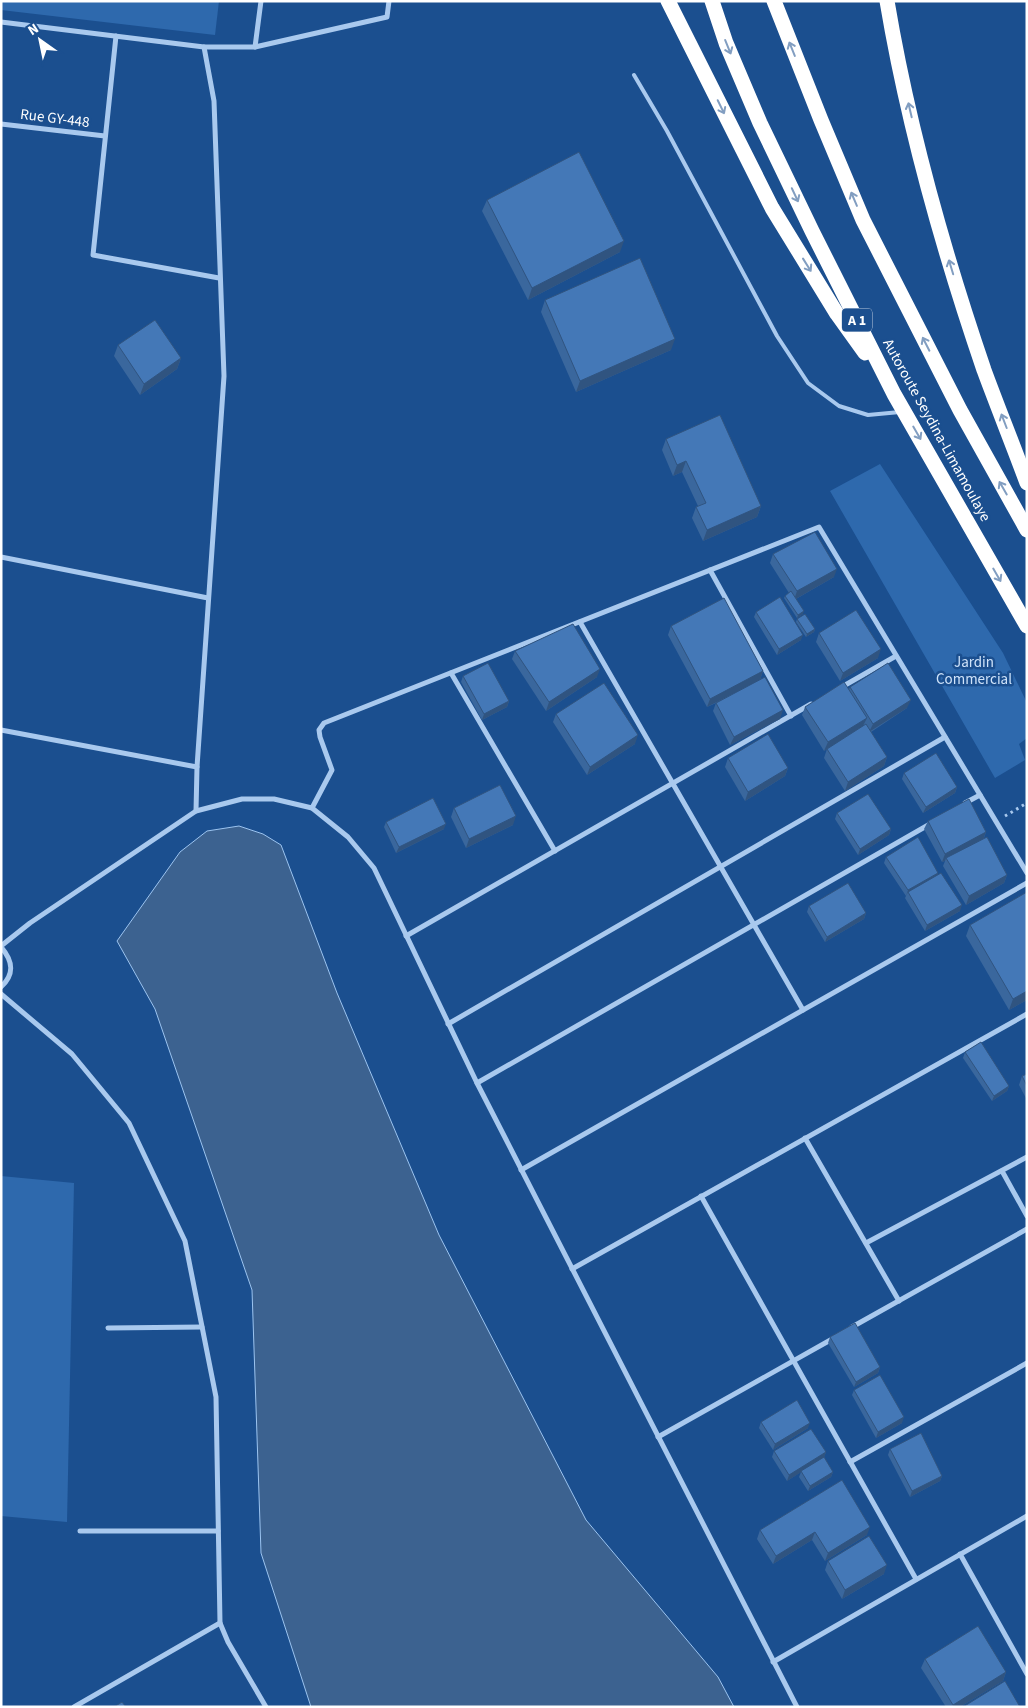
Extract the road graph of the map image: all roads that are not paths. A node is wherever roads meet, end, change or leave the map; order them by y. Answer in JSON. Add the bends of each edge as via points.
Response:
{"nodes":[{"id":1,"x":261,"y":1,"type":"edge"},
{"id":2,"x":389,"y":1,"type":"edge"},
{"id":3,"x":668,"y":1,"type":"edge"},
{"id":4,"x":712,"y":1,"type":"edge"},
{"id":5,"x":774,"y":1,"type":"edge"},
{"id":6,"x":887,"y":1,"type":"edge"},
{"id":7,"x":1,"y":22,"type":"edge"},
{"id":8,"x":116,"y":36,"type":"junction"},
{"id":9,"x":204,"y":47,"type":"junction"},
{"id":10,"x":255,"y":47,"type":"junction"},
{"id":11,"x":634,"y":75,"type":"dead end"},
{"id":12,"x":1,"y":124,"type":"edge"},
{"id":13,"x":105,"y":136,"type":"junction"},
{"id":14,"x":219,"y":278,"type":"junction"},
{"id":15,"x":894,"y":394,"type":"junction"},
{"id":16,"x":904,"y":412,"type":"junction"},
{"id":17,"x":1027,"y":483,"type":"edge"},
{"id":18,"x":1027,"y":530,"type":"edge"},
{"id":19,"x":1,"y":557,"type":"edge"},
{"id":20,"x":710,"y":570,"type":"junction"},
{"id":21,"x":208,"y":598,"type":"junction"},
{"id":22,"x":580,"y":622,"type":"junction"},
{"id":23,"x":1027,"y":626,"type":"edge"},
{"id":24,"x":896,"y":656,"type":"junction"},
{"id":25,"x":451,"y":673,"type":"junction"},
{"id":26,"x":831,"y":693,"type":"edge"},
{"id":27,"x":815,"y":702,"type":"edge"},
{"id":28,"x":791,"y":716,"type":"junction"},
{"id":29,"x":1,"y":730,"type":"edge"},
{"id":30,"x":945,"y":737,"type":"junction"},
{"id":31,"x":197,"y":767,"type":"junction"},
{"id":32,"x":673,"y":783,"type":"junction"},
{"id":33,"x":980,"y":795,"type":"junction"},
{"id":34,"x":963,"y":805,"type":"edge"},
{"id":35,"x":312,"y":808,"type":"junction"},
{"id":36,"x":196,"y":811,"type":"junction"},
{"id":37,"x":938,"y":819,"type":"edge"},
{"id":38,"x":555,"y":851,"type":"junction"},
{"id":39,"x":720,"y":867,"type":"junction"},
{"id":40,"x":1027,"y":873,"type":"edge"},
{"id":41,"x":1027,"y":883,"type":"edge"},
{"id":42,"x":754,"y":924,"type":"junction"},
{"id":43,"x":406,"y":936,"type":"junction"},
{"id":44,"x":1,"y":947,"type":"edge"},
{"id":45,"x":1,"y":987,"type":"edge"},
{"id":46,"x":1,"y":994,"type":"edge"},
{"id":47,"x":803,"y":1010,"type":"junction"},
{"id":48,"x":1027,"y":1014,"type":"edge"},
{"id":49,"x":448,"y":1024,"type":"junction"},
{"id":50,"x":477,"y":1083,"type":"junction"},
{"id":51,"x":805,"y":1138,"type":"junction"},
{"id":52,"x":1027,"y":1157,"type":"edge"},
{"id":53,"x":521,"y":1170,"type":"junction"},
{"id":54,"x":1002,"y":1171,"type":"junction"},
{"id":55,"x":700,"y":1196,"type":"junction"},
{"id":56,"x":1027,"y":1216,"type":"edge"},
{"id":57,"x":1027,"y":1229,"type":"edge"},
{"id":58,"x":866,"y":1243,"type":"junction"},
{"id":59,"x":572,"y":1269,"type":"junction"},
{"id":60,"x":899,"y":1301,"type":"junction"},
{"id":61,"x":202,"y":1326,"type":"junction"},
{"id":62,"x":108,"y":1328,"type":"dead end"},
{"id":63,"x":850,"y":1328,"type":"edge"},
{"id":64,"x":842,"y":1333,"type":"edge"},
{"id":65,"x":793,"y":1360,"type":"junction"},
{"id":66,"x":1027,"y":1363,"type":"edge"},
{"id":67,"x":658,"y":1437,"type":"junction"},
{"id":68,"x":850,"y":1462,"type":"junction"},
{"id":69,"x":1027,"y":1516,"type":"edge"},
{"id":70,"x":80,"y":1531,"type":"dead end"},
{"id":71,"x":218,"y":1531,"type":"junction"},
{"id":72,"x":960,"y":1554,"type":"junction"},
{"id":73,"x":916,"y":1579,"type":"junction"},
{"id":74,"x":220,"y":1624,"type":"junction"},
{"id":75,"x":773,"y":1662,"type":"junction"},
{"id":76,"x":1026,"y":1672,"type":"edge"},
{"id":77,"x":74,"y":1707,"type":"edge"},
{"id":78,"x":266,"y":1707,"type":"edge"},
{"id":79,"x":797,"y":1707,"type":"edge"}],
"edges":[{"from":1,"to":10,"type":"street"},
{"from":2,"to":10,"type":"street","via":[[387,17]]},
{"from":3,"to":15,"type":"highway","one_way":true,"via":[[772,208],[837,314]]},
{"from":4,"to":15,"type":"highway","name":"Autoroute Seydina-Limamoulaye","number":"A 1","one_way":true,"via":[[760,123]]},
{"from":18,"to":5,"type":"highway","one_way":true,"via":[[863,220]]},
{"from":17,"to":6,"type":"highway","one_way":true,"via":[[952,270],[918,146]]},
{"from":7,"to":8,"type":"street"},
{"from":8,"to":9,"type":"street"},
{"from":8,"to":13,"type":"street"},
{"from":9,"to":10,"type":"street"},
{"from":9,"to":14,"type":"street","via":[[214,101]]},
{"from":11,"to":16,"type":"lane","via":[[777,336],[808,383],[839,406],[868,415]]},
{"from":12,"to":13,"type":"street","name":"Rue GY-448"},
{"from":13,"to":14,"type":"street","via":[[93,255]]},
{"from":14,"to":21,"type":"street","via":[[224,376]]},
{"from":15,"to":16,"type":"highway","name":"Autoroute Seydina-Limamoulaye","number":"A 1"},
{"from":16,"to":23,"type":"highway","name":"Autoroute Seydina-Limamoulaye","number":"A 1","one_way":true},
{"from":19,"to":21,"type":"street"},
{"from":20,"to":22,"type":"street"},
{"from":20,"to":24,"type":"street","via":[[819,527]]},
{"from":20,"to":28,"type":"street"},
{"from":21,"to":31,"type":"street"},
{"from":22,"to":25,"type":"street"},
{"from":22,"to":32,"type":"street"},
{"from":24,"to":26,"type":"street"},
{"from":24,"to":30,"type":"street"},
{"from":25,"to":35,"type":"street","via":[[324,723],[319,730],[320,737],[332,770]]},
{"from":25,"to":38,"type":"street"},
{"from":27,"to":28,"type":"street"},
{"from":28,"to":32,"type":"street"},
{"from":29,"to":31,"type":"street"},
{"from":30,"to":33,"type":"street"},
{"from":30,"to":39,"type":"street"},
{"from":31,"to":36,"type":"street"},
{"from":32,"to":38,"type":"street"},
{"from":32,"to":39,"type":"street"},
{"from":33,"to":34,"type":"street"},
{"from":33,"to":40,"type":"street"},
{"from":35,"to":36,"type":"street","via":[[274,799],[242,798]]},
{"from":35,"to":43,"type":"street","via":[[348,837],[374,868]]},
{"from":36,"to":44,"type":"street"},
{"from":37,"to":42,"type":"street"},
{"from":38,"to":43,"type":"street"},
{"from":39,"to":42,"type":"street"},
{"from":39,"to":49,"type":"street"},
{"from":41,"to":47,"type":"street"},
{"from":42,"to":47,"type":"street"},
{"from":42,"to":50,"type":"street"},
{"from":43,"to":49,"type":"street"},
{"from":44,"to":45,"type":"street","via":[[9,957],[11,970],[7,982]]},
{"from":46,"to":61,"type":"street","via":[[72,1054],[129,1123],[185,1241]]},
{"from":47,"to":53,"type":"street"},
{"from":48,"to":51,"type":"street"},
{"from":49,"to":50,"type":"street"},
{"from":50,"to":53,"type":"street"},
{"from":51,"to":55,"type":"street"},
{"from":51,"to":58,"type":"street"},
{"from":52,"to":54,"type":"street"},
{"from":53,"to":59,"type":"street"},
{"from":54,"to":56,"type":"street"},
{"from":54,"to":58,"type":"street"},
{"from":55,"to":59,"type":"street"},
{"from":55,"to":65,"type":"street"},
{"from":57,"to":60,"type":"street"},
{"from":58,"to":60,"type":"street"},
{"from":59,"to":67,"type":"street"},
{"from":60,"to":63,"type":"street"},
{"from":61,"to":62,"type":"street"},
{"from":61,"to":71,"type":"street","via":[[216,1397]]},
{"from":64,"to":65,"type":"street"},
{"from":65,"to":67,"type":"street"},
{"from":65,"to":68,"type":"street"},
{"from":66,"to":68,"type":"street"},
{"from":67,"to":75,"type":"street"},
{"from":68,"to":73,"type":"street"},
{"from":69,"to":72,"type":"street"},
{"from":70,"to":71,"type":"street"},
{"from":71,"to":74,"type":"street"},
{"from":72,"to":73,"type":"street"},
{"from":72,"to":76,"type":"street"},
{"from":73,"to":75,"type":"street"},
{"from":74,"to":77,"type":"street"},
{"from":74,"to":78,"type":"street"},
{"from":75,"to":79,"type":"street"}]}
